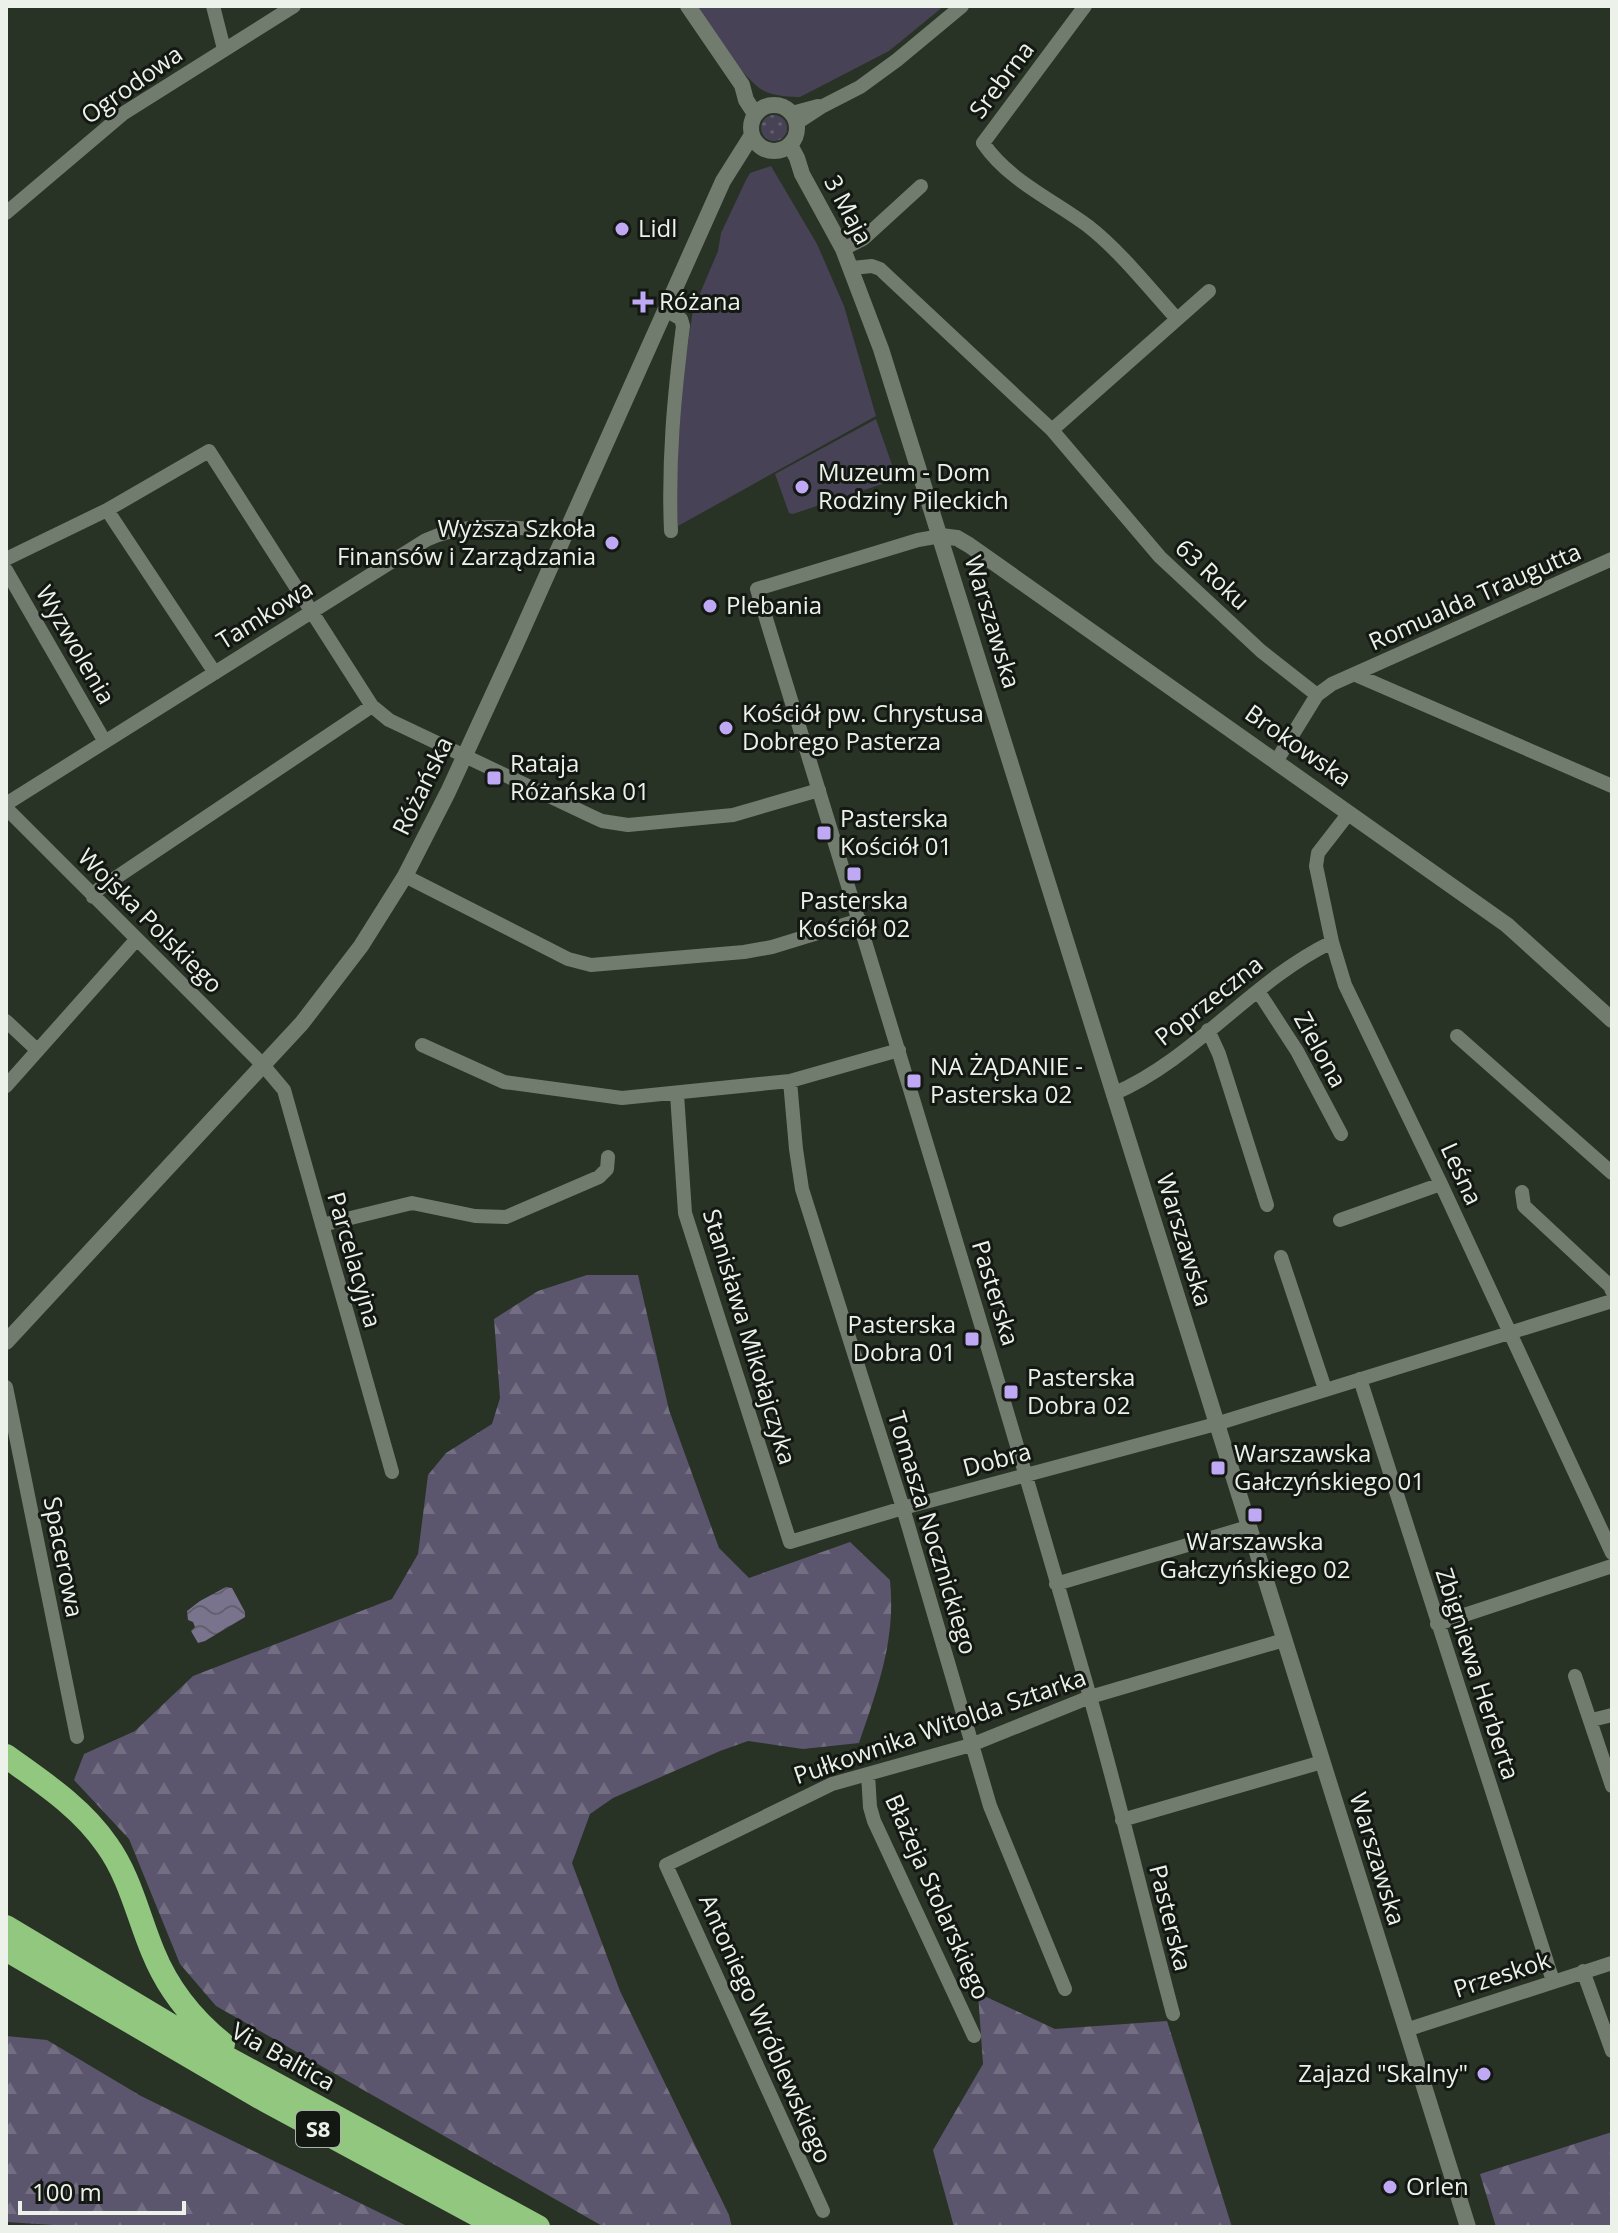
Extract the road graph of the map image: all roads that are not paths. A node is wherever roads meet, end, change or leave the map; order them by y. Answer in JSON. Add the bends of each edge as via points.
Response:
{"nodes":[{"id":1,"x":213,"y":6,"type":"edge"},
{"id":2,"x":294,"y":6,"type":"edge"},
{"id":3,"x":688,"y":6,"type":"edge"},
{"id":4,"x":962,"y":6,"type":"edge"},
{"id":5,"x":1085,"y":6,"type":"edge"},
{"id":6,"x":224,"y":49,"type":"junction"},
{"id":7,"x":761,"y":110,"type":"junction"},
{"id":8,"x":795,"y":118,"type":"junction"},
{"id":9,"x":755,"y":140,"type":"junction"},
{"id":10,"x":785,"y":148,"type":"junction"},
{"id":11,"x":921,"y":186,"type":"dead end"},
{"id":12,"x":6,"y":213,"type":"edge"},
{"id":13,"x":843,"y":249,"type":"junction"},
{"id":14,"x":852,"y":268,"type":"junction"},
{"id":15,"x":1209,"y":291,"type":"dead end"},
{"id":16,"x":665,"y":310,"type":"junction"},
{"id":17,"x":1177,"y":319,"type":"junction"},
{"id":18,"x":1052,"y":430,"type":"junction"},
{"id":19,"x":107,"y":510,"type":"junction"},
{"id":20,"x":567,"y":531,"type":"junction"},
{"id":21,"x":671,"y":531,"type":"dead end"},
{"id":22,"x":941,"y":536,"type":"junction"},
{"id":23,"x":6,"y":559,"type":"edge"},
{"id":24,"x":1610,"y":563,"type":"edge"},
{"id":25,"x":6,"y":570,"type":"edge"},
{"id":26,"x":311,"y":611,"type":"junction"},
{"id":27,"x":215,"y":673,"type":"junction"},
{"id":28,"x":1356,"y":675,"type":"junction"},
{"id":29,"x":1317,"y":695,"type":"junction"},
{"id":30,"x":372,"y":706,"type":"junction"},
{"id":31,"x":105,"y":742,"type":"junction"},
{"id":32,"x":466,"y":754,"type":"junction"},
{"id":33,"x":1277,"y":760,"type":"junction"},
{"id":34,"x":1612,"y":786,"type":"edge"},
{"id":35,"x":819,"y":790,"type":"junction"},
{"id":36,"x":6,"y":806,"type":"edge"},
{"id":37,"x":1349,"y":813,"type":"junction"},
{"id":38,"x":405,"y":876,"type":"junction"},
{"id":39,"x":93,"y":897,"type":"junction"},
{"id":40,"x":860,"y":920,"type":"junction"},
{"id":41,"x":136,"y":940,"type":"junction"},
{"id":42,"x":1332,"y":942,"type":"junction"},
{"id":43,"x":1258,"y":991,"type":"junction"},
{"id":44,"x":1612,"y":1020,"type":"edge"},
{"id":45,"x":6,"y":1021,"type":"edge"},
{"id":46,"x":1208,"y":1030,"type":"junction"},
{"id":47,"x":1457,"y":1036,"type":"dead end"},
{"id":48,"x":422,"y":1045,"type":"dead end"},
{"id":49,"x":37,"y":1050,"type":"junction"},
{"id":50,"x":899,"y":1050,"type":"junction"},
{"id":51,"x":263,"y":1065,"type":"junction"},
{"id":52,"x":790,"y":1081,"type":"junction"},
{"id":53,"x":6,"y":1086,"type":"edge"},
{"id":54,"x":677,"y":1094,"type":"junction"},
{"id":55,"x":1113,"y":1094,"type":"junction"},
{"id":56,"x":1341,"y":1134,"type":"dead end"},
{"id":57,"x":608,"y":1157,"type":"dead end"},
{"id":58,"x":1612,"y":1173,"type":"edge"},
{"id":59,"x":1441,"y":1184,"type":"junction"},
{"id":60,"x":1522,"y":1192,"type":"dead end"},
{"id":61,"x":1267,"y":1205,"type":"dead end"},
{"id":62,"x":1340,"y":1220,"type":"dead end"},
{"id":63,"x":322,"y":1225,"type":"junction"},
{"id":64,"x":1281,"y":1257,"type":"dead end"},
{"id":65,"x":1612,"y":1291,"type":"edge"},
{"id":66,"x":1612,"y":1301,"type":"edge"},
{"id":67,"x":1508,"y":1331,"type":"junction"},
{"id":68,"x":6,"y":1342,"type":"edge"},
{"id":69,"x":1360,"y":1379,"type":"junction"},
{"id":70,"x":6,"y":1387,"type":"edge"},
{"id":71,"x":1325,"y":1389,"type":"junction"},
{"id":72,"x":1216,"y":1424,"type":"junction"},
{"id":73,"x":392,"y":1472,"type":"dead end"},
{"id":74,"x":1026,"y":1474,"type":"junction"},
{"id":75,"x":903,"y":1508,"type":"junction"},
{"id":76,"x":1606,"y":1520,"type":"edge"},
{"id":77,"x":1248,"y":1527,"type":"junction"},
{"id":78,"x":790,"y":1542,"type":"joint"},
{"id":79,"x":1612,"y":1553,"type":"edge"},
{"id":80,"x":1612,"y":1566,"type":"edge"},
{"id":81,"x":1056,"y":1584,"type":"junction"},
{"id":82,"x":1437,"y":1624,"type":"junction"},
{"id":83,"x":1284,"y":1640,"type":"junction"},
{"id":84,"x":1575,"y":1676,"type":"dead end"},
{"id":85,"x":1090,"y":1697,"type":"junction"},
{"id":86,"x":1612,"y":1715,"type":"edge"},
{"id":87,"x":1592,"y":1720,"type":"junction"},
{"id":88,"x":77,"y":1737,"type":"dead end"},
{"id":89,"x":971,"y":1745,"type":"junction"},
{"id":90,"x":6,"y":1756,"type":"edge"},
{"id":91,"x":1322,"y":1762,"type":"junction"},
{"id":92,"x":868,"y":1774,"type":"junction"},
{"id":93,"x":1612,"y":1786,"type":"edge"},
{"id":94,"x":1122,"y":1820,"type":"junction"},
{"id":95,"x":666,"y":1865,"type":"joint"},
{"id":96,"x":6,"y":1927,"type":"edge"},
{"id":97,"x":6,"y":1949,"type":"edge"},
{"id":98,"x":1612,"y":1963,"type":"edge"},
{"id":99,"x":1583,"y":1971,"type":"junction"},
{"id":100,"x":1553,"y":1981,"type":"junction"},
{"id":101,"x":1065,"y":1989,"type":"dead end"},
{"id":102,"x":1173,"y":2014,"type":"dead end"},
{"id":103,"x":1406,"y":2030,"type":"junction"},
{"id":104,"x":974,"y":2036,"type":"dead end"},
{"id":105,"x":1612,"y":2051,"type":"edge"},
{"id":106,"x":266,"y":2080,"type":"junction"},
{"id":107,"x":823,"y":2211,"type":"dead end"},
{"id":108,"x":500,"y":2227,"type":"edge"},
{"id":109,"x":538,"y":2227,"type":"edge"},
{"id":110,"x":1468,"y":2227,"type":"edge"}],
"edges":[{"from":1,"to":6,"type":"street"},
{"from":2,"to":6,"type":"street","name":"Ogrodowa"},
{"from":3,"to":7,"type":"street","via":[[742,85],[756,92]]},
{"from":4,"to":8,"type":"street","via":[[860,87]]},
{"from":5,"to":17,"type":"street","name":"Srebrna","via":[[983,143],[1001,166],[1090,228]]},
{"from":6,"to":12,"type":"street","name":"Ogrodowa","via":[[124,113]]},
{"from":7,"to":8,"type":"street","via":[[781,105]]},
{"from":7,"to":9,"type":"street","via":[[751,128]]},
{"from":8,"to":10,"type":"street","via":[[797,131]]},
{"from":9,"to":10,"type":"street","via":[[769,151]]},
{"from":9,"to":16,"type":"street","name":"Różańska","via":[[723,181]]},
{"from":10,"to":13,"type":"street","name":"3 Maja","via":[[797,158]]},
{"from":11,"to":13,"type":"street","via":[[863,239]]},
{"from":13,"to":14,"type":"street","name":"3 Maja"},
{"from":14,"to":18,"type":"street","name":"63 Roku","via":[[880,269]]},
{"from":14,"to":22,"type":"street","name":"Warszawska"},
{"from":15,"to":17,"type":"street"},
{"from":16,"to":20,"type":"street","name":"Różańska"},
{"from":16,"to":21,"type":"street","via":[[683,326],[671,419]]},
{"from":17,"to":18,"type":"street"},
{"from":18,"to":29,"type":"street","name":"63 Roku","via":[[1160,557]]},
{"from":19,"to":23,"type":"street"},
{"from":19,"to":26,"type":"street","via":[[209,451]]},
{"from":19,"to":27,"type":"street"},
{"from":20,"to":26,"type":"street","name":"Tamkowa","via":[[488,526],[448,530]]},
{"from":20,"to":32,"type":"street","name":"Różańska"},
{"from":22,"to":33,"type":"street","name":"Brokowska","via":[[969,545]]},
{"from":22,"to":35,"type":"street","name":"Pasterska","via":[[757,589]]},
{"from":22,"to":55,"type":"street","name":"Warszawska"},
{"from":24,"to":28,"type":"street","name":"Romualda Traugutta"},
{"from":25,"to":31,"type":"street","name":"Wyzwolenia"},
{"from":26,"to":27,"type":"street","name":"Tamkowa"},
{"from":26,"to":30,"type":"street"},
{"from":27,"to":31,"type":"street","name":"Tamkowa"},
{"from":28,"to":29,"type":"street"},
{"from":28,"to":34,"type":"street"},
{"from":29,"to":33,"type":"street"},
{"from":30,"to":32,"type":"street","via":[[389,720]]},
{"from":30,"to":39,"type":"street"},
{"from":31,"to":36,"type":"street","name":"Tamkowa"},
{"from":32,"to":35,"type":"street","via":[[613,824],[733,815]]},
{"from":32,"to":38,"type":"street","name":"Różańska"},
{"from":33,"to":37,"type":"street","name":"Brokowska"},
{"from":35,"to":40,"type":"street","name":"Pasterska"},
{"from":36,"to":39,"type":"street","name":"Wojska Polskiego"},
{"from":37,"to":42,"type":"street","name":"Leśna","via":[[1318,853],[1316,866]]},
{"from":37,"to":44,"type":"street","name":"Brokowska","via":[[1507,925]]},
{"from":38,"to":40,"type":"street","via":[[568,959],[591,965],[744,952]]},
{"from":38,"to":51,"type":"street","name":"Różańska","via":[[330,989]]},
{"from":39,"to":41,"type":"street","name":"Wojska Polskiego"},
{"from":40,"to":50,"type":"street","name":"Pasterska"},
{"from":41,"to":49,"type":"street"},
{"from":41,"to":51,"type":"street","name":"Wojska Polskiego"},
{"from":42,"to":43,"type":"street","name":"Poprzeczna"},
{"from":42,"to":59,"type":"street","name":"Leśna","via":[[1345,985]]},
{"from":43,"to":46,"type":"street","name":"Poprzeczna"},
{"from":43,"to":56,"type":"street","name":"Zielona"},
{"from":45,"to":49,"type":"street"},
{"from":46,"to":55,"type":"street","name":"Poprzeczna","via":[[1142,1082]]},
{"from":46,"to":61,"type":"street"},
{"from":47,"to":58,"type":"street"},
{"from":48,"to":54,"type":"street","via":[[504,1082],[608,1097]]},
{"from":49,"to":53,"type":"street"},
{"from":50,"to":52,"type":"street"},
{"from":50,"to":74,"type":"street","name":"Pasterska"},
{"from":51,"to":63,"type":"street","name":"Parcelacyjna","via":[[284,1090]]},
{"from":51,"to":68,"type":"street","name":"Różańska"},
{"from":52,"to":54,"type":"street"},
{"from":52,"to":75,"type":"street","name":"Tomasza Nocznickiego","via":[[802,1189]]},
{"from":54,"to":78,"type":"street","name":"Stanisława Mikołajczyka","via":[[685,1213]]},
{"from":55,"to":72,"type":"street","name":"Warszawska"},
{"from":57,"to":63,"type":"street","via":[[607,1169],[599,1177],[506,1217],[412,1203]]},
{"from":59,"to":62,"type":"street"},
{"from":59,"to":67,"type":"street","name":"Leśna"},
{"from":60,"to":65,"type":"street","via":[[1524,1206]]},
{"from":63,"to":73,"type":"street","name":"Parcelacyjna"},
{"from":64,"to":71,"type":"street"},
{"from":66,"to":67,"type":"street","name":"Dobra"},
{"from":67,"to":69,"type":"street","name":"Dobra"},
{"from":67,"to":76,"type":"street","name":"Leśna"},
{"from":69,"to":71,"type":"street","name":"Dobra"},
{"from":69,"to":82,"type":"street","name":"Zbigniewa Herberta"},
{"from":70,"to":88,"type":"street","name":"Spacerowa"},
{"from":71,"to":72,"type":"street","name":"Dobra"},
{"from":72,"to":74,"type":"street","name":"Dobra"},
{"from":72,"to":77,"type":"street","name":"Warszawska"},
{"from":74,"to":75,"type":"street","name":"Dobra"},
{"from":74,"to":81,"type":"street","name":"Pasterska"},
{"from":75,"to":78,"type":"street","name":"Dobra"},
{"from":75,"to":89,"type":"street","name":"Tomasza Nocznickiego"},
{"from":76,"to":79,"type":"street","name":"Leśna"},
{"from":77,"to":81,"type":"street"},
{"from":77,"to":83,"type":"street","name":"Warszawska"},
{"from":80,"to":82,"type":"street"},
{"from":81,"to":85,"type":"street","name":"Pasterska"},
{"from":82,"to":100,"type":"street","name":"Zbigniewa Herberta"},
{"from":83,"to":85,"type":"street","name":"Pułkownika Witolda Sztarka"},
{"from":83,"to":91,"type":"street","name":"Warszawska"},
{"from":84,"to":87,"type":"street"},
{"from":85,"to":89,"type":"street","name":"Pułkownika Witolda Sztarka"},
{"from":85,"to":94,"type":"street","name":"Pasterska"},
{"from":86,"to":87,"type":"street"},
{"from":87,"to":93,"type":"street"},
{"from":89,"to":92,"type":"street","name":"Pułkownika Witolda Sztarka"},
{"from":89,"to":101,"type":"street","name":"Tomasza Nocznickiego","via":[[990,1806]]},
{"from":90,"to":106,"type":"highway","via":[[98,1832],[182,2003]]},
{"from":91,"to":94,"type":"street"},
{"from":91,"to":103,"type":"street","name":"Warszawska"},
{"from":92,"to":95,"type":"street","name":"Pułkownika Witolda Sztarka","via":[[832,1784]]},
{"from":92,"to":104,"type":"street","name":"Błażeja Stolarskiego","via":[[874,1821]]},
{"from":94,"to":102,"type":"street","name":"Pasterska"},
{"from":95,"to":107,"type":"street","name":"Antoniego Wróblewskiego"},
{"from":96,"to":106,"type":"highway","name":"Via Baltica","number":"S8"},
{"from":97,"to":108,"type":"highway","name":"Via Baltica","number":"S8","via":[[252,2093]]},
{"from":98,"to":99,"type":"street","name":"Przeskok"},
{"from":99,"to":100,"type":"street","name":"Przeskok"},
{"from":99,"to":105,"type":"street"},
{"from":100,"to":103,"type":"street","name":"Przeskok"},
{"from":103,"to":110,"type":"street","name":"Warszawska"},
{"from":106,"to":109,"type":"highway","name":"Via Baltica","number":"S8"}]}
